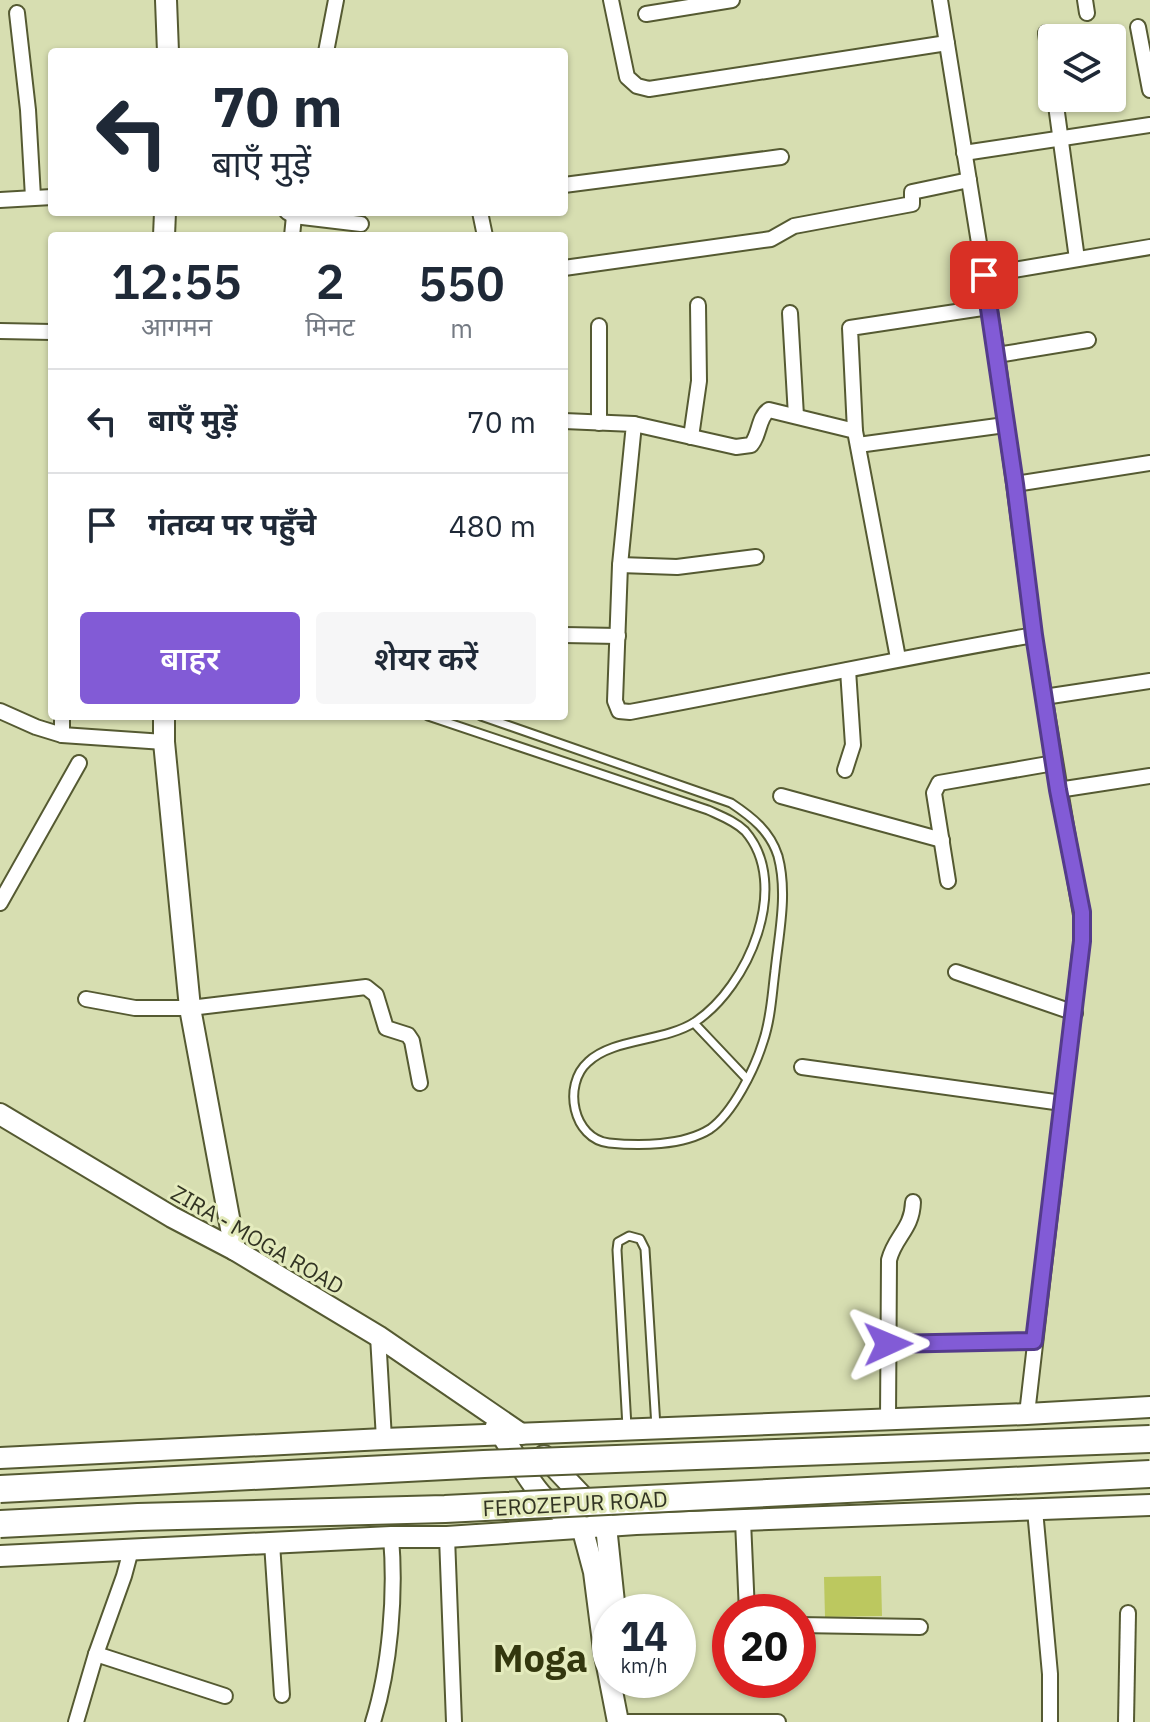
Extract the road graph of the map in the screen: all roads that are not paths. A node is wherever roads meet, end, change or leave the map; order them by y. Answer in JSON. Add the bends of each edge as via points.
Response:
{"nodes":[{"id":1,"x":166,"y":0,"type":"edge"},
{"id":2,"x":336,"y":0,"type":"edge"},
{"id":3,"x":611,"y":0,"type":"edge"},
{"id":4,"x":732,"y":0,"type":"edge"},
{"id":5,"x":940,"y":0,"type":"edge"},
{"id":6,"x":698,"y":3,"type":"edge"},
{"id":7,"x":17,"y":13,"type":"dead end"},
{"id":8,"x":646,"y":14,"type":"dead end"},
{"id":9,"x":1138,"y":27,"type":"dead end"},
{"id":10,"x":947,"y":43,"type":"junction"},
{"id":11,"x":168,"y":48,"type":"edge"},
{"id":12,"x":327,"y":48,"type":"edge"},
{"id":13,"x":1150,"y":90,"type":"edge"},
{"id":14,"x":1057,"y":112,"type":"edge"},
{"id":15,"x":1150,"y":125,"type":"edge"},
{"id":16,"x":1060,"y":138,"type":"junction"},
{"id":17,"x":964,"y":153,"type":"junction"},
{"id":18,"x":781,"y":157,"type":"dead end"},
{"id":19,"x":969,"y":180,"type":"junction"},
{"id":20,"x":568,"y":184,"type":"edge"},
{"id":21,"x":33,"y":197,"type":"junction"},
{"id":22,"x":48,"y":197,"type":"edge"},
{"id":23,"x":0,"y":200,"type":"edge"},
{"id":24,"x":304,"y":216,"type":"edge"},
{"id":25,"x":361,"y":224,"type":"dead end"},
{"id":26,"x":1150,"y":247,"type":"edge"},
{"id":27,"x":1077,"y":259,"type":"junction"},
{"id":28,"x":568,"y":267,"type":"edge"},
{"id":29,"x":984,"y":275,"type":"junction"},
{"id":30,"x":698,"y":305,"type":"dead end"},
{"id":31,"x":989,"y":307,"type":"junction"},
{"id":32,"x":790,"y":313,"type":"dead end"},
{"id":33,"x":599,"y":326,"type":"dead end"},
{"id":34,"x":0,"y":331,"type":"edge"},
{"id":35,"x":48,"y":332,"type":"edge"},
{"id":36,"x":1088,"y":340,"type":"dead end"},
{"id":37,"x":997,"y":355,"type":"junction"},
{"id":38,"x":796,"y":416,"type":"junction"},
{"id":39,"x":568,"y":421,"type":"edge"},
{"id":40,"x":599,"y":423,"type":"junction"},
{"id":41,"x":634,"y":424,"type":"junction"},
{"id":42,"x":1005,"y":425,"type":"junction"},
{"id":43,"x":691,"y":437,"type":"junction"},
{"id":44,"x":856,"y":438,"type":"junction"},
{"id":45,"x":1150,"y":463,"type":"edge"},
{"id":46,"x":1015,"y":484,"type":"junction"},
{"id":47,"x":756,"y":557,"type":"dead end"},
{"id":48,"x":620,"y":565,"type":"junction"},
{"id":49,"x":568,"y":635,"type":"edge"},
{"id":50,"x":1034,"y":635,"type":"junction"},
{"id":51,"x":618,"y":636,"type":"junction"},
{"id":52,"x":898,"y":658,"type":"junction"},
{"id":53,"x":848,"y":670,"type":"junction"},
{"id":54,"x":1150,"y":681,"type":"edge"},
{"id":55,"x":1044,"y":697,"type":"junction"},
{"id":56,"x":0,"y":711,"type":"edge"},
{"id":57,"x":62,"y":720,"type":"edge"},
{"id":58,"x":164,"y":720,"type":"edge"},
{"id":59,"x":440,"y":720,"type":"edge"},
{"id":60,"x":492,"y":720,"type":"edge"},
{"id":61,"x":62,"y":735,"type":"junction"},
{"id":62,"x":164,"y":742,"type":"junction"},
{"id":63,"x":79,"y":763,"type":"dead end"},
{"id":64,"x":1054,"y":763,"type":"junction"},
{"id":65,"x":845,"y":770,"type":"dead end"},
{"id":66,"x":1150,"y":776,"type":"edge"},
{"id":67,"x":1058,"y":790,"type":"junction"},
{"id":68,"x":781,"y":796,"type":"dead end"},
{"id":69,"x":942,"y":840,"type":"junction"},
{"id":70,"x":948,"y":881,"type":"dead end"},
{"id":71,"x":0,"y":903,"type":"edge"},
{"id":72,"x":956,"y":972,"type":"dead end"},
{"id":73,"x":86,"y":999,"type":"dead end"},
{"id":74,"x":190,"y":1008,"type":"junction"},
{"id":75,"x":1075,"y":1013,"type":"junction"},
{"id":76,"x":694,"y":1023,"type":"junction"},
{"id":77,"x":802,"y":1067,"type":"dead end"},
{"id":78,"x":747,"y":1079,"type":"junction"},
{"id":79,"x":420,"y":1083,"type":"dead end"},
{"id":80,"x":1062,"y":1103,"type":"junction"},
{"id":81,"x":0,"y":1114,"type":"edge"},
{"id":82,"x":913,"y":1202,"type":"dead end"},
{"id":83,"x":235,"y":1250,"type":"junction"},
{"id":84,"x":378,"y":1336,"type":"junction"},
{"id":85,"x":1034,"y":1341,"type":"junction"},
{"id":86,"x":888,"y":1344,"type":"junction"},
{"id":87,"x":1150,"y":1407,"type":"edge"},
{"id":88,"x":1027,"y":1414,"type":"junction"},
{"id":89,"x":888,"y":1420,"type":"junction"},
{"id":90,"x":656,"y":1428,"type":"junction"},
{"id":91,"x":627,"y":1429,"type":"junction"},
{"id":92,"x":512,"y":1434,"type":"junction"},
{"id":93,"x":384,"y":1439,"type":"junction"},
{"id":94,"x":1150,"y":1439,"type":"edge"},
{"id":95,"x":0,"y":1458,"type":"edge"},
{"id":96,"x":1150,"y":1474,"type":"edge"},
{"id":97,"x":0,"y":1489,"type":"edge"},
{"id":98,"x":1150,"y":1505,"type":"edge"},
{"id":99,"x":1035,"y":1510,"type":"junction"},
{"id":100,"x":743,"y":1521,"type":"junction"},
{"id":101,"x":0,"y":1524,"type":"edge"},
{"id":102,"x":606,"y":1526,"type":"junction"},
{"id":103,"x":582,"y":1527,"type":"junction"},
{"id":104,"x":391,"y":1537,"type":"junction"},
{"id":105,"x":447,"y":1537,"type":"junction"},
{"id":106,"x":272,"y":1543,"type":"junction"},
{"id":107,"x":131,"y":1550,"type":"junction"},
{"id":108,"x":0,"y":1556,"type":"edge"},
{"id":109,"x":613,"y":1594,"type":"edge"},
{"id":110,"x":746,"y":1594,"type":"edge"},
{"id":111,"x":1128,"y":1613,"type":"dead end"},
{"id":112,"x":816,"y":1625,"type":"edge"},
{"id":113,"x":920,"y":1627,"type":"dead end"},
{"id":114,"x":96,"y":1654,"type":"junction"},
{"id":115,"x":282,"y":1695,"type":"dead end"},
{"id":116,"x":225,"y":1696,"type":"dead end"},
{"id":117,"x":625,"y":1698,"type":"edge"},
{"id":118,"x":76,"y":1722,"type":"edge"},
{"id":119,"x":373,"y":1722,"type":"edge"},
{"id":120,"x":454,"y":1722,"type":"edge"},
{"id":121,"x":618,"y":1722,"type":"edge"},
{"id":122,"x":627,"y":1722,"type":"edge"},
{"id":123,"x":778,"y":1722,"type":"edge"},
{"id":124,"x":1050,"y":1722,"type":"edge"},
{"id":125,"x":1126,"y":1722,"type":"edge"}],
"edges":[{"from":1,"to":11,"type":"street"},
{"from":2,"to":12,"type":"street"},
{"from":3,"to":10,"type":"street","via":[[627,77],[649,89]]},
{"from":4,"to":6,"type":"street"},
{"from":5,"to":10,"type":"street"},
{"from":6,"to":8,"type":"street"},
{"from":7,"to":21,"type":"street"},
{"from":9,"to":13,"type":"street"},
{"from":10,"to":17,"type":"street"},
{"from":14,"to":16,"type":"street"},
{"from":15,"to":16,"type":"street"},
{"from":16,"to":17,"type":"street"},
{"from":16,"to":27,"type":"street"},
{"from":17,"to":19,"type":"street"},
{"from":18,"to":20,"type":"street"},
{"from":19,"to":28,"type":"street","via":[[912,192],[912,204],[794,226],[771,239]]},
{"from":19,"to":29,"type":"street"},
{"from":21,"to":22,"type":"street"},
{"from":21,"to":23,"type":"street"},
{"from":24,"to":25,"type":"street"},
{"from":26,"to":27,"type":"street"},
{"from":27,"to":29,"type":"street"},
{"from":29,"to":31,"type":"street"},
{"from":30,"to":43,"type":"street","via":[[699,381]]},
{"from":31,"to":37,"type":"street"},
{"from":31,"to":44,"type":"street","via":[[850,328]]},
{"from":32,"to":38,"type":"street"},
{"from":33,"to":40,"type":"street"},
{"from":34,"to":35,"type":"street"},
{"from":36,"to":37,"type":"street"},
{"from":37,"to":42,"type":"street"},
{"from":38,"to":43,"type":"street","via":[[765,412],[756,439],[744,447]]},
{"from":38,"to":44,"type":"street"},
{"from":39,"to":40,"type":"street"},
{"from":40,"to":41,"type":"street"},
{"from":41,"to":43,"type":"street"},
{"from":41,"to":48,"type":"street"},
{"from":42,"to":44,"type":"street"},
{"from":42,"to":46,"type":"street"},
{"from":44,"to":52,"type":"street"},
{"from":45,"to":46,"type":"street"},
{"from":46,"to":50,"type":"street"},
{"from":47,"to":48,"type":"street","via":[[677,567]]},
{"from":48,"to":51,"type":"street"},
{"from":49,"to":51,"type":"street"},
{"from":50,"to":52,"type":"street"},
{"from":50,"to":55,"type":"street"},
{"from":51,"to":53,"type":"street","via":[[615,701],[624,713]]},
{"from":52,"to":53,"type":"street"},
{"from":53,"to":65,"type":"street","via":[[853,745]]},
{"from":54,"to":55,"type":"street"},
{"from":55,"to":64,"type":"street"},
{"from":56,"to":61,"type":"street"},
{"from":57,"to":61,"type":"street"},
{"from":58,"to":62,"type":"street"},
{"from":59,"to":76,"type":"lane","via":[[708,810],[747,833],[766,880],[765,909],[742,966],[719,1001]]},
{"from":60,"to":78,"type":"lane","via":[[731,803],[761,825],[777,855],[782,904],[769,1021]]},
{"from":61,"to":62,"type":"street"},
{"from":62,"to":74,"type":"street"},
{"from":63,"to":71,"type":"street"},
{"from":64,"to":67,"type":"street"},
{"from":64,"to":69,"type":"street","via":[[939,783],[934,793]]},
{"from":66,"to":67,"type":"street"},
{"from":67,"to":75,"type":"street","via":[[1083,927]]},
{"from":68,"to":69,"type":"street"},
{"from":69,"to":70,"type":"street"},
{"from":72,"to":75,"type":"street"},
{"from":73,"to":74,"type":"street","via":[[135,1008]]},
{"from":74,"to":79,"type":"street","via":[[366,987],[376,995],[386,1028],[412,1041]]},
{"from":74,"to":83,"type":"street"},
{"from":75,"to":80,"type":"street"},
{"from":76,"to":78,"type":"lane"},
{"from":76,"to":78,"type":"lane","via":[[587,1062],[576,1087],[581,1128],[604,1142],[626,1145],[697,1135],[725,1115]]},
{"from":77,"to":80,"type":"street"},
{"from":80,"to":85,"type":"street"},
{"from":81,"to":83,"type":"street","name":"ZIRA - MOGA ROAD"},
{"from":82,"to":86,"type":"street","via":[[912,1220],[889,1260]]},
{"from":83,"to":84,"type":"street","name":"ZIRA - MOGA ROAD"},
{"from":84,"to":92,"type":"street","name":"ZIRA - MOGA ROAD"},
{"from":84,"to":93,"type":"street"},
{"from":85,"to":86,"type":"lane"},
{"from":85,"to":88,"type":"street"},
{"from":86,"to":89,"type":"street"},
{"from":87,"to":88,"type":"street"},
{"from":88,"to":89,"type":"street"},
{"from":89,"to":90,"type":"street"},
{"from":90,"to":91,"type":"street"},
{"from":90,"to":91,"type":"lane","via":[[645,1249],[640,1239],[629,1236],[618,1242],[617,1250]]},
{"from":91,"to":92,"type":"street"},
{"from":92,"to":93,"type":"street"},
{"from":92,"to":102,"type":"street","name":"ZIRA - MOGA ROAD","via":[[592,1504]]},
{"from":92,"to":103,"type":"street","name":"ZIRA - MOGA ROAD","via":[[531,1484]]},
{"from":93,"to":95,"type":"street"},
{"from":94,"to":97,"type":"highway","name":"FEROZEPUR ROAD","bridge":true},
{"from":96,"to":101,"type":"highway","name":"FEROZEPUR ROAD","bridge":true,"via":[[445,1509]]},
{"from":98,"to":99,"type":"street"},
{"from":99,"to":100,"type":"street"},
{"from":99,"to":124,"type":"street"},
{"from":100,"to":102,"type":"street"},
{"from":100,"to":110,"type":"street"},
{"from":102,"to":103,"type":"street"},
{"from":102,"to":109,"type":"street"},
{"from":103,"to":105,"type":"street"},
{"from":103,"to":121,"type":"street"},
{"from":104,"to":105,"type":"street"},
{"from":104,"to":106,"type":"street"},
{"from":104,"to":119,"type":"street","via":[[383,1688]]},
{"from":105,"to":120,"type":"street"},
{"from":106,"to":107,"type":"street"},
{"from":106,"to":115,"type":"street"},
{"from":107,"to":108,"type":"street"},
{"from":107,"to":114,"type":"street"},
{"from":111,"to":125,"type":"street"},
{"from":112,"to":113,"type":"street"},
{"from":114,"to":116,"type":"street"},
{"from":114,"to":118,"type":"street"},
{"from":117,"to":122,"type":"street"},
{"from":122,"to":123,"type":"street"}]}
